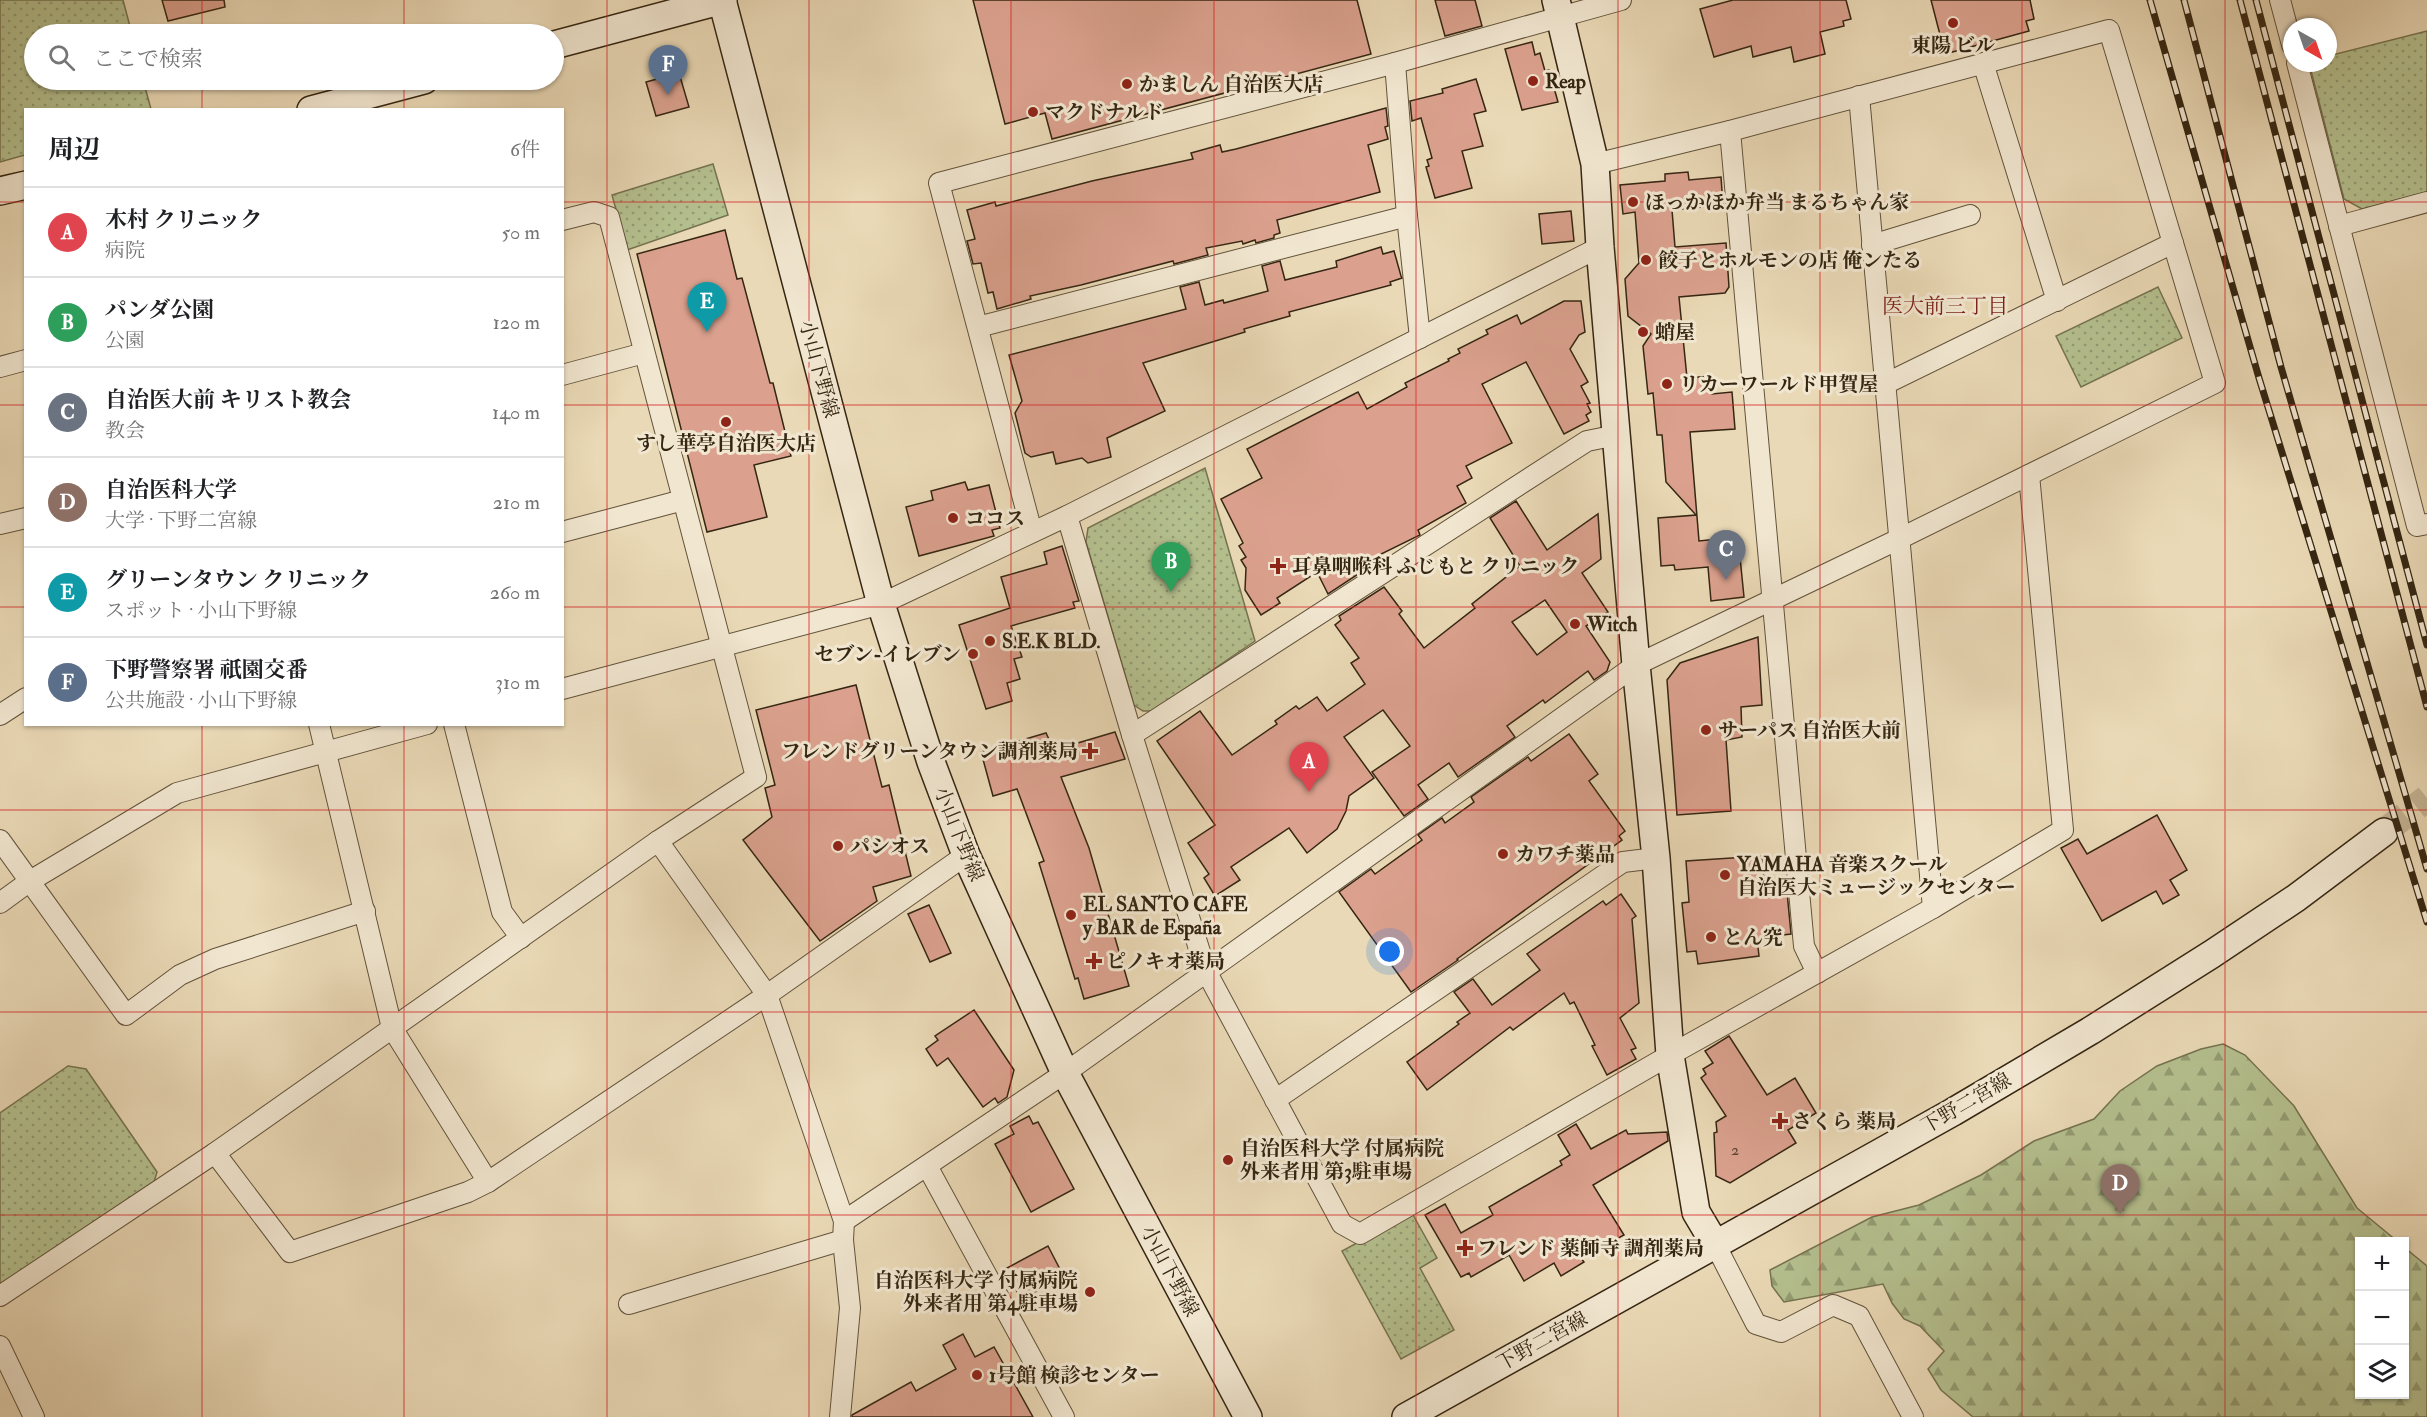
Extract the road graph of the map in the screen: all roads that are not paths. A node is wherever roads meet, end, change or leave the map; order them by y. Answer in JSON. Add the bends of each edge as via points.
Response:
{"nodes":[{"id":1,"x":722,"y":0,"type":"edge"},
{"id":2,"x":1621,"y":0,"type":"edge"},
{"id":3,"x":2280,"y":0,"type":"edge"},
{"id":4,"x":1558,"y":8,"type":"edge"},
{"id":5,"x":2285,"y":18,"type":"edge"},
{"id":6,"x":564,"y":42,"type":"edge"},
{"id":7,"x":1395,"y":63,"type":"junction"},
{"id":8,"x":1983,"y":63,"type":"junction"},
{"id":9,"x":2299,"y":72,"type":"edge"},
{"id":10,"x":386,"y":90,"type":"edge"},
{"id":11,"x":1859,"y":96,"type":"junction"},
{"id":12,"x":319,"y":108,"type":"edge"},
{"id":13,"x":1730,"y":131,"type":"junction"},
{"id":14,"x":1595,"y":164,"type":"junction"},
{"id":15,"x":24,"y":185,"type":"edge"},
{"id":16,"x":0,"y":191,"type":"edge"},
{"id":17,"x":2427,"y":202,"type":"edge"},
{"id":18,"x":1970,"y":215,"type":"dead end"},
{"id":19,"x":1407,"y":216,"type":"junction"},
{"id":20,"x":564,"y":220,"type":"edge"},
{"id":21,"x":2339,"y":226,"type":"junction"},
{"id":22,"x":2173,"y":243,"type":"junction"},
{"id":23,"x":1872,"y":245,"type":"junction"},
{"id":24,"x":1600,"y":248,"type":"junction"},
{"id":25,"x":2057,"y":301,"type":"junction"},
{"id":26,"x":978,"y":327,"type":"junction"},
{"id":27,"x":1420,"y":338,"type":"junction"},
{"id":28,"x":644,"y":353,"type":"junction"},
{"id":29,"x":24,"y":361,"type":"edge"},
{"id":30,"x":0,"y":367,"type":"edge"},
{"id":31,"x":564,"y":374,"type":"edge"},
{"id":32,"x":1885,"y":384,"type":"junction"},
{"id":33,"x":1617,"y":435,"type":"junction"},
{"id":34,"x":2029,"y":475,"type":"junction"},
{"id":35,"x":683,"y":500,"type":"junction"},
{"id":36,"x":1067,"y":516,"type":"junction"},
{"id":37,"x":24,"y":518,"type":"edge"},
{"id":38,"x":0,"y":524,"type":"edge"},
{"id":39,"x":2427,"y":524,"type":"edge"},
{"id":40,"x":564,"y":531,"type":"edge"},
{"id":41,"x":1032,"y":532,"type":"junction"},
{"id":42,"x":1899,"y":539,"type":"junction"},
{"id":43,"x":1773,"y":600,"type":"junction"},
{"id":44,"x":881,"y":604,"type":"junction"},
{"id":45,"x":721,"y":647,"type":"junction"},
{"id":46,"x":1636,"y":665,"type":"junction"},
{"id":47,"x":564,"y":688,"type":"edge"},
{"id":48,"x":24,"y":699,"type":"edge"},
{"id":49,"x":0,"y":715,"type":"edge"},
{"id":50,"x":320,"y":726,"type":"edge"},
{"id":51,"x":420,"y":726,"type":"edge"},
{"id":52,"x":455,"y":726,"type":"edge"},
{"id":53,"x":1132,"y":735,"type":"junction"},
{"id":54,"x":327,"y":752,"type":"junction"},
{"id":55,"x":2384,"y":832,"type":"tunnel mouth"},
{"id":56,"x":0,"y":840,"type":"edge"},
{"id":57,"x":658,"y":841,"type":"junction"},
{"id":58,"x":966,"y":855,"type":"junction"},
{"id":59,"x":1656,"y":858,"type":"junction"},
{"id":60,"x":30,"y":881,"type":"junction"},
{"id":61,"x":0,"y":903,"type":"edge"},
{"id":62,"x":1933,"y":908,"type":"junction"},
{"id":63,"x":365,"y":911,"type":"junction"},
{"id":64,"x":521,"y":938,"type":"junction"},
{"id":65,"x":1206,"y":971,"type":"junction"},
{"id":66,"x":1817,"y":973,"type":"junction"},
{"id":67,"x":767,"y":995,"type":"junction"},
{"id":68,"x":392,"y":1028,"type":"junction"},
{"id":69,"x":1670,"y":1055,"type":"junction"},
{"id":70,"x":1065,"y":1073,"type":"junction"},
{"id":71,"x":1275,"y":1100,"type":"junction"},
{"id":72,"x":215,"y":1154,"type":"junction"},
{"id":73,"x":927,"y":1166,"type":"junction"},
{"id":74,"x":488,"y":1182,"type":"junction"},
{"id":75,"x":843,"y":1230,"type":"junction"},
{"id":76,"x":1715,"y":1244,"type":"junction"},
{"id":77,"x":0,"y":1296,"type":"edge"},
{"id":78,"x":629,"y":1304,"type":"dead end"},
{"id":79,"x":0,"y":1346,"type":"edge"},
{"id":80,"x":34,"y":1417,"type":"edge"},
{"id":81,"x":840,"y":1417,"type":"edge"},
{"id":82,"x":1064,"y":1417,"type":"edge"},
{"id":83,"x":1248,"y":1417,"type":"edge"},
{"id":84,"x":1406,"y":1417,"type":"edge"},
{"id":85,"x":1912,"y":1417,"type":"edge"}],
"edges":[{"from":1,"to":6,"type":"main road"},
{"from":1,"to":44,"type":"main road","name":"小山下野線"},
{"from":2,"to":4,"type":"street"},
{"from":3,"to":5,"type":"street"},
{"from":4,"to":7,"type":"street"},
{"from":4,"to":14,"type":"main road"},
{"from":7,"to":19,"type":"street"},
{"from":7,"to":26,"type":"street","via":[[939,183]]},
{"from":8,"to":11,"type":"street"},
{"from":8,"to":22,"type":"street","via":[[2109,30]]},
{"from":8,"to":25,"type":"street"},
{"from":9,"to":21,"type":"street"},
{"from":10,"to":12,"type":"main road"},
{"from":11,"to":13,"type":"street"},
{"from":11,"to":23,"type":"street"},
{"from":13,"to":14,"type":"street"},
{"from":13,"to":43,"type":"street"},
{"from":14,"to":24,"type":"main road"},
{"from":15,"to":16,"type":"main road"},
{"from":17,"to":21,"type":"street"},
{"from":18,"to":23,"type":"street"},
{"from":19,"to":26,"type":"street"},
{"from":19,"to":27,"type":"street"},
{"from":20,"to":28,"type":"street","via":[[594,212],[609,217]]},
{"from":21,"to":39,"type":"street","via":[[2417,526]]},
{"from":22,"to":25,"type":"street"},
{"from":22,"to":34,"type":"street","via":[[2215,383]]},
{"from":23,"to":32,"type":"street"},
{"from":24,"to":27,"type":"street"},
{"from":24,"to":33,"type":"main road"},
{"from":25,"to":32,"type":"street"},
{"from":26,"to":41,"type":"street"},
{"from":27,"to":36,"type":"street"},
{"from":28,"to":31,"type":"street"},
{"from":28,"to":35,"type":"street"},
{"from":29,"to":30,"type":"street"},
{"from":32,"to":42,"type":"street"},
{"from":33,"to":46,"type":"main road"},
{"from":33,"to":53,"type":"street","via":[[1587,441]]},
{"from":34,"to":42,"type":"street"},
{"from":34,"to":62,"type":"street","via":[[2063,830]]},
{"from":35,"to":40,"type":"street"},
{"from":35,"to":45,"type":"street"},
{"from":36,"to":41,"type":"street"},
{"from":36,"to":53,"type":"street"},
{"from":37,"to":38,"type":"street"},
{"from":41,"to":44,"type":"street"},
{"from":42,"to":43,"type":"street"},
{"from":42,"to":62,"type":"street"},
{"from":43,"to":46,"type":"street"},
{"from":43,"to":66,"type":"street","via":[[1804,946]]},
{"from":44,"to":45,"type":"street"},
{"from":44,"to":58,"type":"main road","name":"小山下野線","via":[[931,762]]},
{"from":45,"to":47,"type":"street"},
{"from":45,"to":57,"type":"street","via":[[756,777]]},
{"from":46,"to":59,"type":"main road"},
{"from":46,"to":65,"type":"street"},
{"from":48,"to":49,"type":"street"},
{"from":50,"to":54,"type":"street"},
{"from":51,"to":54,"type":"street"},
{"from":52,"to":64,"type":"street","via":[[502,912]]},
{"from":53,"to":65,"type":"street"},
{"from":54,"to":60,"type":"street","via":[[177,793]]},
{"from":54,"to":63,"type":"street"},
{"from":55,"to":76,"type":"main road","name":"下野二宮線","via":[[2296,898],[2090,1031]]},
{"from":56,"to":60,"type":"street"},
{"from":57,"to":64,"type":"street"},
{"from":57,"to":67,"type":"street"},
{"from":58,"to":67,"type":"street"},
{"from":58,"to":70,"type":"main road","name":"小山下野線"},
{"from":59,"to":69,"type":"main road"},
{"from":59,"to":71,"type":"street","via":[[1623,862]]},
{"from":60,"to":61,"type":"street"},
{"from":60,"to":63,"type":"street","via":[[126,1015],[180,975],[215,959]]},
{"from":62,"to":66,"type":"street"},
{"from":63,"to":68,"type":"street"},
{"from":64,"to":68,"type":"street"},
{"from":65,"to":70,"type":"street"},
{"from":65,"to":71,"type":"street"},
{"from":66,"to":69,"type":"street"},
{"from":67,"to":74,"type":"street"},
{"from":67,"to":75,"type":"street"},
{"from":68,"to":72,"type":"street"},
{"from":68,"to":74,"type":"street"},
{"from":69,"to":71,"type":"street","via":[[1360,1234],[1342,1224]]},
{"from":69,"to":76,"type":"main road","via":[[1696,1212]]},
{"from":70,"to":73,"type":"street"},
{"from":70,"to":83,"type":"main road","name":"小山下野線"},
{"from":72,"to":74,"type":"street","via":[[290,1252]]},
{"from":72,"to":77,"type":"street"},
{"from":73,"to":75,"type":"street"},
{"from":73,"to":82,"type":"street"},
{"from":75,"to":78,"type":"street"},
{"from":75,"to":81,"type":"street","via":[[850,1308]]},
{"from":76,"to":84,"type":"main road","name":"下野二宮線"},
{"from":76,"to":85,"type":"street","via":[[1756,1324],[1781,1332],[1833,1305],[1859,1316]]},
{"from":79,"to":80,"type":"street"}]}
